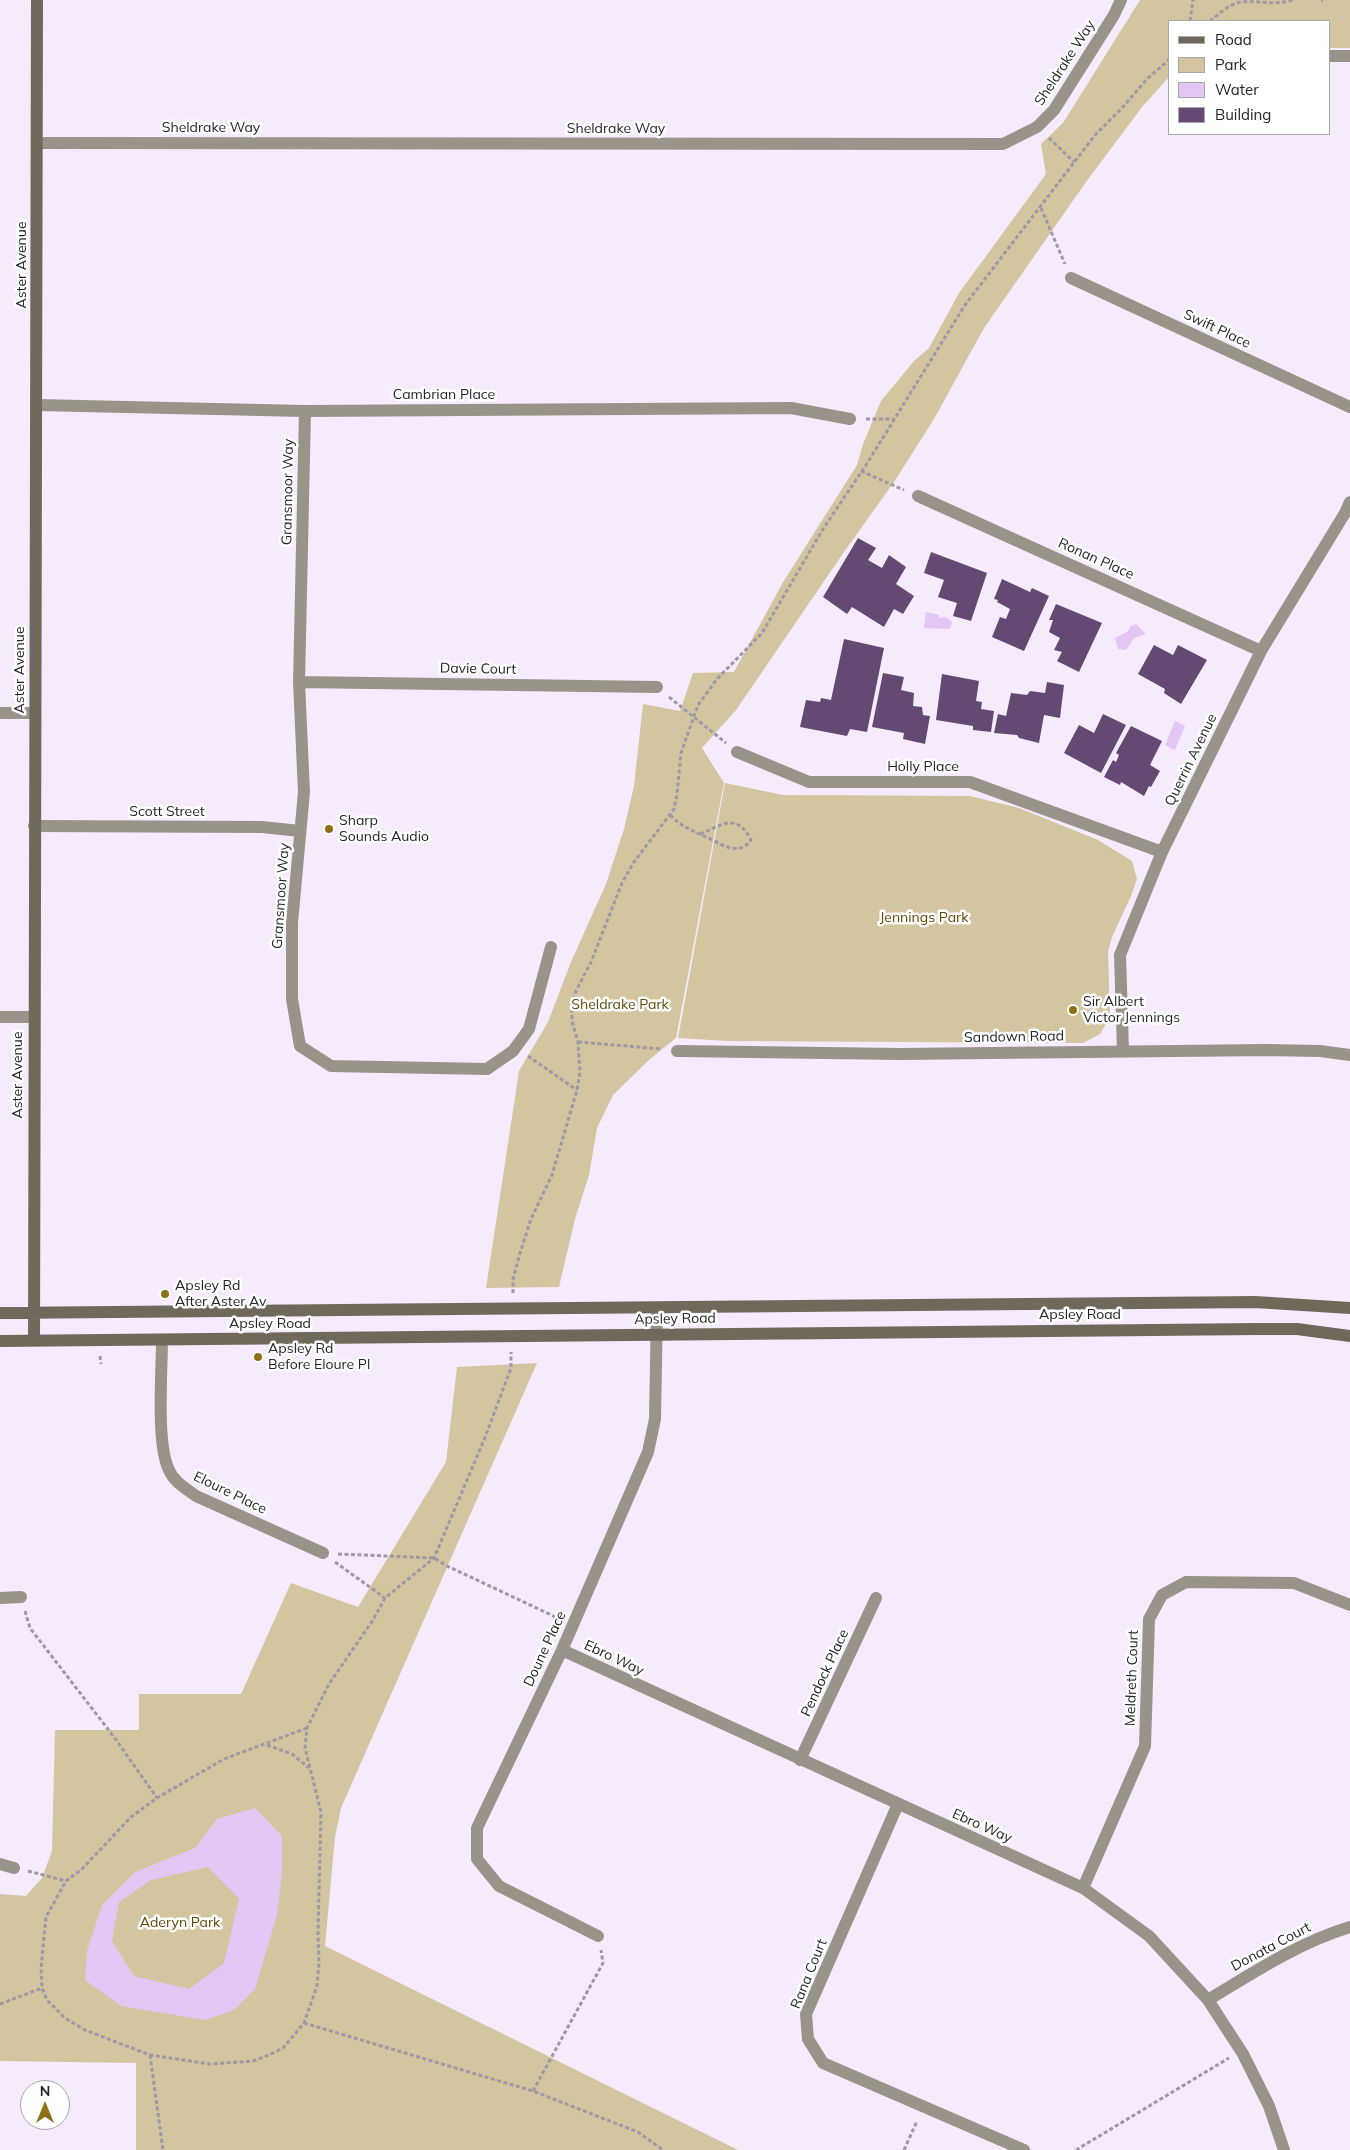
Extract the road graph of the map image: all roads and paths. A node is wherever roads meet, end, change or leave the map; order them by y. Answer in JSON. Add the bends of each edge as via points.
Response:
{"nodes":[{"id":1,"x":37,"y":0,"type":"edge"},
{"id":2,"x":1121,"y":0,"type":"edge"},
{"id":3,"x":1193,"y":0,"type":"edge"},
{"id":4,"x":1292,"y":0,"type":"edge"},
{"id":5,"x":1190,"y":20,"type":"edge"},
{"id":6,"x":1211,"y":20,"type":"edge"},
{"id":7,"x":1330,"y":56,"type":"edge"},
{"id":8,"x":1350,"y":56,"type":"edge"},
{"id":9,"x":1168,"y":61,"type":"edge"},
{"id":10,"x":1037,"y":127,"type":"junction"},
{"id":11,"x":37,"y":143,"type":"junction"},
{"id":12,"x":1074,"y":162,"type":"junction"},
{"id":13,"x":1040,"y":207,"type":"junction"},
{"id":14,"x":1071,"y":278,"type":"joint"},
{"id":15,"x":36,"y":405,"type":"junction"},
{"id":16,"x":1350,"y":407,"type":"edge"},
{"id":17,"x":305,"y":411,"type":"junction"},
{"id":18,"x":895,"y":418,"type":"junction"},
{"id":19,"x":850,"y":420,"type":"joint"},
{"id":20,"x":861,"y":471,"type":"junction"},
{"id":21,"x":918,"y":496,"type":"joint"},
{"id":22,"x":1350,"y":502,"type":"edge"},
{"id":23,"x":1261,"y":650,"type":"junction"},
{"id":24,"x":299,"y":682,"type":"junction"},
{"id":25,"x":657,"y":687,"type":"joint"},
{"id":26,"x":0,"y":713,"type":"edge"},
{"id":27,"x":35,"y":713,"type":"junction"},
{"id":28,"x":694,"y":717,"type":"junction"},
{"id":29,"x":737,"y":752,"type":"joint"},
{"id":30,"x":670,"y":815,"type":"junction"},
{"id":31,"x":34,"y":826,"type":"junction"},
{"id":32,"x":300,"y":831,"type":"junction"},
{"id":33,"x":700,"y":834,"type":"junction"},
{"id":34,"x":1162,"y":852,"type":"junction"},
{"id":35,"x":551,"y":946,"type":"dead end"},
{"id":36,"x":0,"y":1017,"type":"edge"},
{"id":37,"x":33,"y":1017,"type":"junction"},
{"id":38,"x":578,"y":1042,"type":"junction"},
{"id":39,"x":1123,"y":1050,"type":"junction"},
{"id":40,"x":513,"y":1051,"type":"junction"},
{"id":41,"x":677,"y":1051,"type":"joint"},
{"id":42,"x":1350,"y":1055,"type":"edge"},
{"id":43,"x":577,"y":1090,"type":"junction"},
{"id":44,"x":513,"y":1296,"type":"dead end"},
{"id":45,"x":656,"y":1308,"type":"junction"},
{"id":46,"x":1350,"y":1308,"type":"edge"},
{"id":47,"x":0,"y":1313,"type":"edge"},
{"id":48,"x":34,"y":1313,"type":"junction"},
{"id":49,"x":656,"y":1334,"type":"junction"},
{"id":50,"x":1350,"y":1336,"type":"edge"},
{"id":51,"x":34,"y":1340,"type":"junction"},
{"id":52,"x":162,"y":1340,"type":"junction"},
{"id":53,"x":0,"y":1341,"type":"edge"},
{"id":54,"x":511,"y":1358,"type":"dead end"},
{"id":55,"x":322,"y":1553,"type":"junction"},
{"id":56,"x":434,"y":1558,"type":"junction"},
{"id":57,"x":22,"y":1597,"type":"joint"},
{"id":58,"x":0,"y":1598,"type":"edge"},
{"id":59,"x":385,"y":1598,"type":"junction"},
{"id":60,"x":876,"y":1598,"type":"dead end"},
{"id":61,"x":1350,"y":1605,"type":"edge"},
{"id":62,"x":573,"y":1625,"type":"junction"},
{"id":63,"x":562,"y":1650,"type":"junction"},
{"id":64,"x":307,"y":1728,"type":"junction"},
{"id":65,"x":267,"y":1745,"type":"junction"},
{"id":66,"x":800,"y":1760,"type":"junction"},
{"id":67,"x":310,"y":1768,"type":"junction"},
{"id":68,"x":157,"y":1798,"type":"junction"},
{"id":69,"x":898,"y":1804,"type":"junction"},
{"id":70,"x":0,"y":1864,"type":"edge"},
{"id":71,"x":14,"y":1868,"type":"joint"},
{"id":72,"x":66,"y":1881,"type":"junction"},
{"id":73,"x":1083,"y":1888,"type":"junction"},
{"id":74,"x":1350,"y":1927,"type":"edge"},
{"id":75,"x":598,"y":1936,"type":"joint"},
{"id":76,"x":42,"y":1988,"type":"junction"},
{"id":77,"x":1208,"y":2000,"type":"junction"},
{"id":78,"x":0,"y":2004,"type":"edge"},
{"id":79,"x":304,"y":2023,"type":"junction"},
{"id":80,"x":1240,"y":2051,"type":"junction"},
{"id":81,"x":150,"y":2055,"type":"junction"},
{"id":82,"x":533,"y":2091,"type":"junction"},
{"id":83,"x":924,"y":2107,"type":"junction"},
{"id":84,"x":163,"y":2150,"type":"edge"},
{"id":85,"x":663,"y":2150,"type":"edge"},
{"id":86,"x":904,"y":2150,"type":"edge"},
{"id":87,"x":1024,"y":2150,"type":"edge"},
{"id":88,"x":1076,"y":2150,"type":"edge"},
{"id":89,"x":1284,"y":2150,"type":"edge"}],
"edges":[{"from":1,"to":11,"type":"main road","name":"Aster Avenue"},
{"from":2,"to":10,"type":"street","name":"Sheldrake Way","via":[[1054,110]]},
{"from":3,"to":5,"type":"path"},
{"from":4,"to":6,"type":"path","via":[[1284,3],[1242,2]]},
{"from":7,"to":8,"type":"street"},
{"from":9,"to":12,"type":"path","via":[[1147,79]]},
{"from":10,"to":11,"type":"street","name":"Sheldrake Way","via":[[1003,144]]},
{"from":10,"to":12,"type":"path"},
{"from":11,"to":15,"type":"main road","name":"Aster Avenue"},
{"from":12,"to":13,"type":"path"},
{"from":13,"to":14,"type":"path"},
{"from":13,"to":18,"type":"path","via":[[965,305]]},
{"from":14,"to":16,"type":"street","name":"Swift Place"},
{"from":15,"to":17,"type":"street","name":"Cambrian Place"},
{"from":15,"to":27,"type":"main road","name":"Aster Avenue"},
{"from":17,"to":19,"type":"street","name":"Cambrian Place","via":[[791,408]]},
{"from":17,"to":24,"type":"street","name":"Gransmoor Way"},
{"from":18,"to":19,"type":"path"},
{"from":18,"to":20,"type":"path"},
{"from":20,"to":21,"type":"path"},
{"from":20,"to":28,"type":"path","via":[[762,634],[717,679],[698,705]]},
{"from":21,"to":23,"type":"street","name":"Ronan Place"},
{"from":22,"to":23,"type":"street","name":"Querrin Avenue"},
{"from":23,"to":34,"type":"street","name":"Querrin Avenue"},
{"from":24,"to":25,"type":"street","name":"Davie Court"},
{"from":24,"to":32,"type":"street","name":"Gransmoor Way","via":[[304,792]]},
{"from":25,"to":28,"type":"path"},
{"from":26,"to":27,"type":"street"},
{"from":27,"to":31,"type":"main road","name":"Aster Avenue"},
{"from":28,"to":29,"type":"path"},
{"from":28,"to":30,"type":"path","via":[[681,753],[677,794]]},
{"from":29,"to":34,"type":"street","name":"Holly Place","via":[[809,782],[970,782]]},
{"from":30,"to":33,"type":"path","via":[[681,826]]},
{"from":30,"to":38,"type":"path","via":[[622,883],[576,991],[572,1021]]},
{"from":31,"to":32,"type":"street","name":"Scott Street","via":[[262,827]]},
{"from":31,"to":37,"type":"main road","name":"Aster Avenue"},
{"from":32,"to":40,"type":"street","name":"Gransmoor Way","via":[[292,923],[292,999],[300,1046],[332,1066],[487,1069]]},
{"from":33,"to":33,"type":"path","via":[[733,849],[747,845],[751,840],[738,825],[728,822]]},
{"from":34,"to":39,"type":"street","name":"Querrin Avenue","via":[[1120,955]]},
{"from":35,"to":40,"type":"street","name":"Gransmoor Way","via":[[529,1029]]},
{"from":36,"to":37,"type":"street"},
{"from":37,"to":48,"type":"main road","name":"Aster Avenue"},
{"from":38,"to":41,"type":"path"},
{"from":38,"to":43,"type":"path","via":[[580,1072]]},
{"from":39,"to":41,"type":"street","name":"Sandown Road","via":[[900,1054]]},
{"from":39,"to":42,"type":"street","name":"Sandown Road","via":[[1320,1051]]},
{"from":40,"to":43,"type":"path","via":[[533,1058]]},
{"from":43,"to":44,"type":"path","via":[[552,1175],[531,1219],[520,1253],[513,1279]]},
{"from":45,"to":46,"type":"main road","name":"Apsley Road","via":[[1256,1302]]},
{"from":45,"to":48,"type":"main road","name":"Apsley Road"},
{"from":45,"to":49,"type":"street","name":"Doune Place"},
{"from":47,"to":48,"type":"main road","name":"Apsley Road"},
{"from":48,"to":51,"type":"main road","name":"Aster Avenue"},
{"from":49,"to":50,"type":"main road","name":"Apsley Road","via":[[1297,1329]]},
{"from":49,"to":52,"type":"main road","name":"Apsley Road"},
{"from":49,"to":62,"type":"street","name":"Doune Place","via":[[653,1435]]},
{"from":51,"to":52,"type":"main road","name":"Apsley Road"},
{"from":51,"to":53,"type":"main road","name":"Apsley Road"},
{"from":52,"to":55,"type":"street","name":"Eloure Place","via":[[162,1439],[169,1472],[179,1485],[196,1496]]},
{"from":54,"to":56,"type":"path","via":[[511,1368],[484,1440]]},
{"from":55,"to":56,"type":"path"},
{"from":55,"to":59,"type":"path"},
{"from":56,"to":59,"type":"path"},
{"from":56,"to":62,"type":"path"},
{"from":57,"to":58,"type":"street"},
{"from":57,"to":68,"type":"path","via":[[30,1628]]},
{"from":59,"to":64,"type":"path","via":[[329,1684]]},
{"from":60,"to":66,"type":"street","name":"Pendock Place"},
{"from":61,"to":73,"type":"street","name":"Meldreth Court","via":[[1294,1583],[1186,1582],[1162,1595],[1149,1619],[1145,1746]]},
{"from":62,"to":63,"type":"street","name":"Doune Place"},
{"from":63,"to":66,"type":"street","name":"Ebro Way"},
{"from":63,"to":75,"type":"street","name":"Doune Place","via":[[477,1828],[477,1859],[499,1886]]},
{"from":64,"to":65,"type":"path"},
{"from":64,"to":67,"type":"path","via":[[305,1748]]},
{"from":65,"to":67,"type":"path","via":[[292,1754]]},
{"from":65,"to":68,"type":"path","via":[[224,1759]]},
{"from":66,"to":69,"type":"street","name":"Ebro Way"},
{"from":67,"to":79,"type":"path","via":[[321,1812],[319,1964],[317,1986]]},
{"from":68,"to":72,"type":"path","via":[[131,1818],[81,1870]]},
{"from":69,"to":73,"type":"street","name":"Ebro Way"},
{"from":69,"to":83,"type":"street","name":"Rana Court","via":[[806,2014],[808,2039],[823,2063]]},
{"from":70,"to":71,"type":"street"},
{"from":71,"to":72,"type":"path"},
{"from":72,"to":76,"type":"path","via":[[46,1917]]},
{"from":73,"to":77,"type":"street","name":"Ebro Way","via":[[1149,1936]]},
{"from":74,"to":77,"type":"street","name":"Donata Court","via":[[1281,1955]]},
{"from":75,"to":82,"type":"path","via":[[603,1964]]},
{"from":76,"to":78,"type":"path"},
{"from":76,"to":81,"type":"path","via":[[47,2000],[65,2018],[85,2030]]},
{"from":77,"to":80,"type":"street","name":"Ebro Way"},
{"from":79,"to":81,"type":"path","via":[[283,2048],[253,2061],[210,2064]]},
{"from":79,"to":82,"type":"path"},
{"from":80,"to":88,"type":"path"},
{"from":80,"to":89,"type":"street","name":"Ebro Way","via":[[1269,2106]]},
{"from":81,"to":84,"type":"path"},
{"from":82,"to":85,"type":"path","via":[[638,2132]]},
{"from":83,"to":86,"type":"path"},
{"from":83,"to":87,"type":"street","name":"Rana Court"}]}
